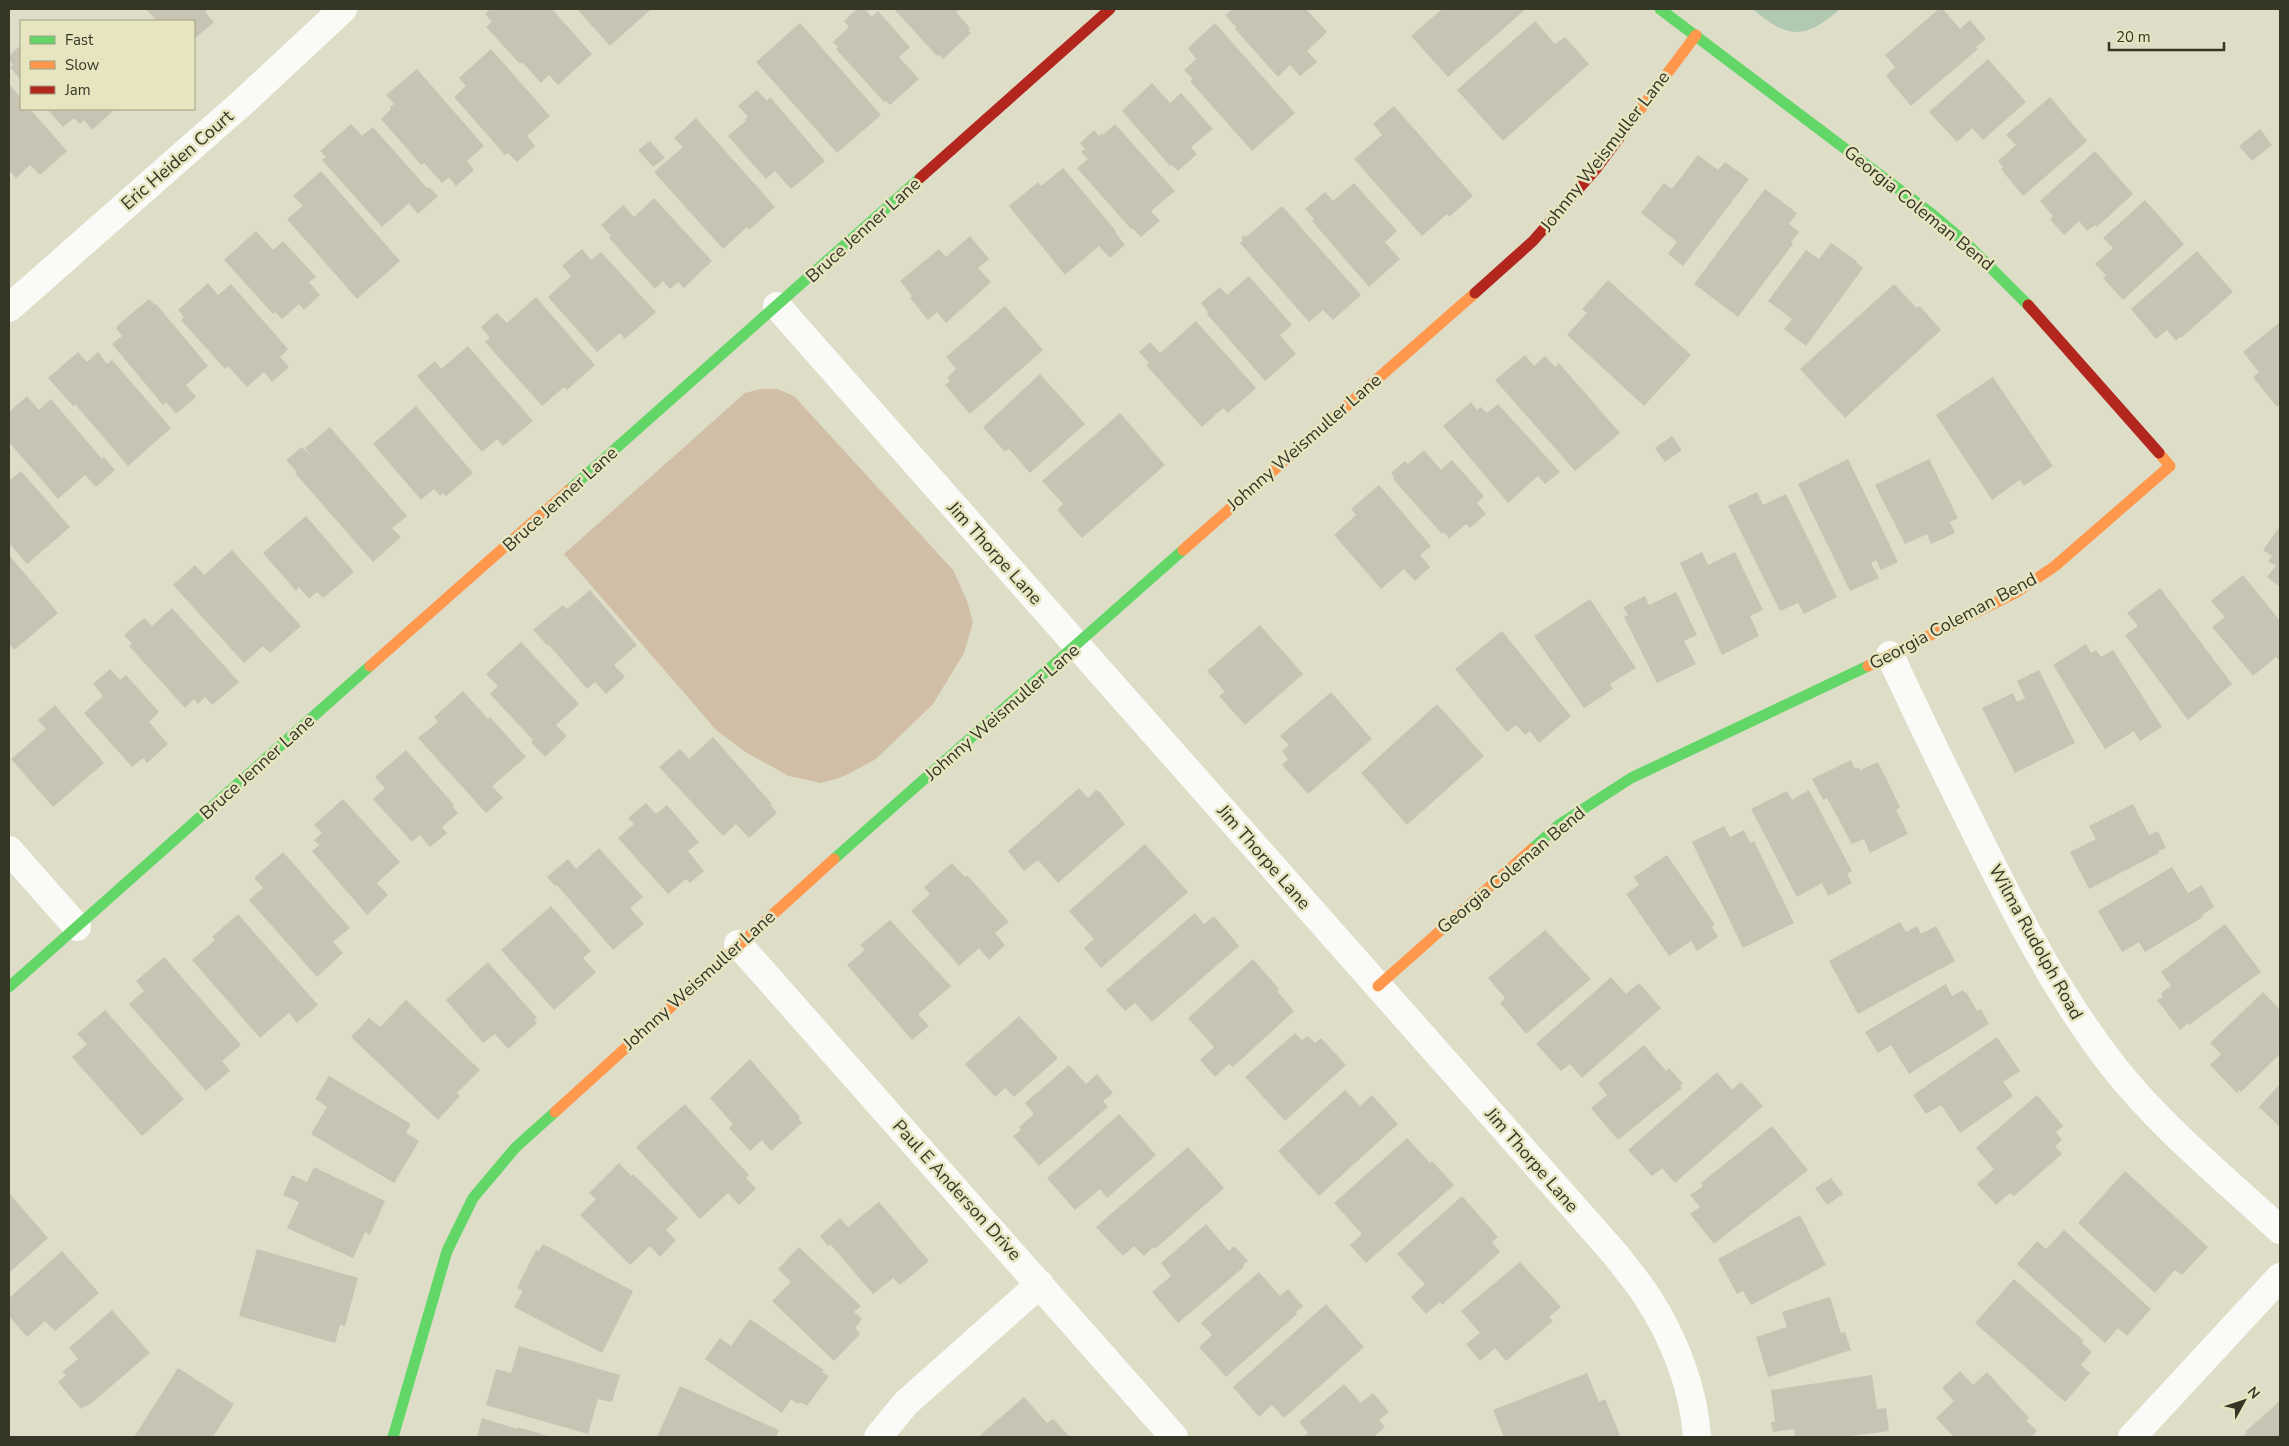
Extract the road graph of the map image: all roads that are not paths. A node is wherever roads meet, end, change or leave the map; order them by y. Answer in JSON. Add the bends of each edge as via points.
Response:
{"nodes":[{"id":1,"x":343,"y":9,"type":"edge"},
{"id":2,"x":1110,"y":9,"type":"edge"},
{"id":3,"x":1660,"y":9,"type":"edge"},
{"id":4,"x":1696,"y":35,"type":"junction"},
{"id":5,"x":777,"y":306,"type":"junction"},
{"id":6,"x":9,"y":308,"type":"edge"},
{"id":7,"x":1078,"y":645,"type":"junction"},
{"id":8,"x":1890,"y":655,"type":"junction"},
{"id":9,"x":9,"y":850,"type":"edge"},
{"id":10,"x":76,"y":927,"type":"junction"},
{"id":11,"x":738,"y":944,"type":"junction"},
{"id":12,"x":1378,"y":986,"type":"junction"},
{"id":13,"x":9,"y":987,"type":"edge"},
{"id":14,"x":2280,"y":1230,"type":"edge"},
{"id":15,"x":2280,"y":1277,"type":"edge"},
{"id":16,"x":1040,"y":1284,"type":"junction"},
{"id":17,"x":393,"y":1437,"type":"edge"},
{"id":18,"x":878,"y":1437,"type":"edge"},
{"id":19,"x":1174,"y":1437,"type":"edge"},
{"id":20,"x":1697,"y":1437,"type":"edge"},
{"id":21,"x":2132,"y":1437,"type":"edge"}],
"edges":[{"from":1,"to":6,"type":"street","name":"Eric Heiden Court","via":[[243,102]]},
{"from":2,"to":5,"type":"street","name":"Bruce Jenner Lane"},
{"from":3,"to":4,"type":"street","name":"Georgia Coleman Bend"},
{"from":4,"to":7,"type":"street","name":"Johnny Weismuller Lane","via":[[1596,169],[1533,241],[1278,464]]},
{"from":4,"to":8,"type":"street","name":"Georgia Coleman Bend","via":[[1971,246],[2005,279],[2170,466],[2055,566],[2017,592]]},
{"from":5,"to":7,"type":"street","name":"Jim Thorpe Lane"},
{"from":5,"to":10,"type":"street","name":"Bruce Jenner Lane"},
{"from":7,"to":11,"type":"street","name":"Johnny Weismuller Lane"},
{"from":7,"to":12,"type":"street","name":"Jim Thorpe Lane"},
{"from":8,"to":12,"type":"street","name":"Georgia Coleman Bend","via":[[1631,778],[1595,800],[1560,824]]},
{"from":8,"to":14,"type":"street","name":"Wilma Rudolph Road","via":[[2009,899],[2077,1018],[2161,1121]]},
{"from":9,"to":10,"type":"street"},
{"from":10,"to":13,"type":"street","name":"Bruce Jenner Lane"},
{"from":11,"to":16,"type":"street","name":"Paul E Anderson Drive"},
{"from":11,"to":17,"type":"street","name":"Johnny Weismuller Lane","via":[[516,1147],[473,1198],[448,1251]]},
{"from":12,"to":20,"type":"street","name":"Jim Thorpe Lane","via":[[1616,1255],[1648,1297],[1671,1338],[1688,1386]]},
{"from":15,"to":21,"type":"street"},
{"from":16,"to":18,"type":"street","via":[[906,1403]]},
{"from":16,"to":19,"type":"street","name":"Paul E Anderson Drive"}]}
